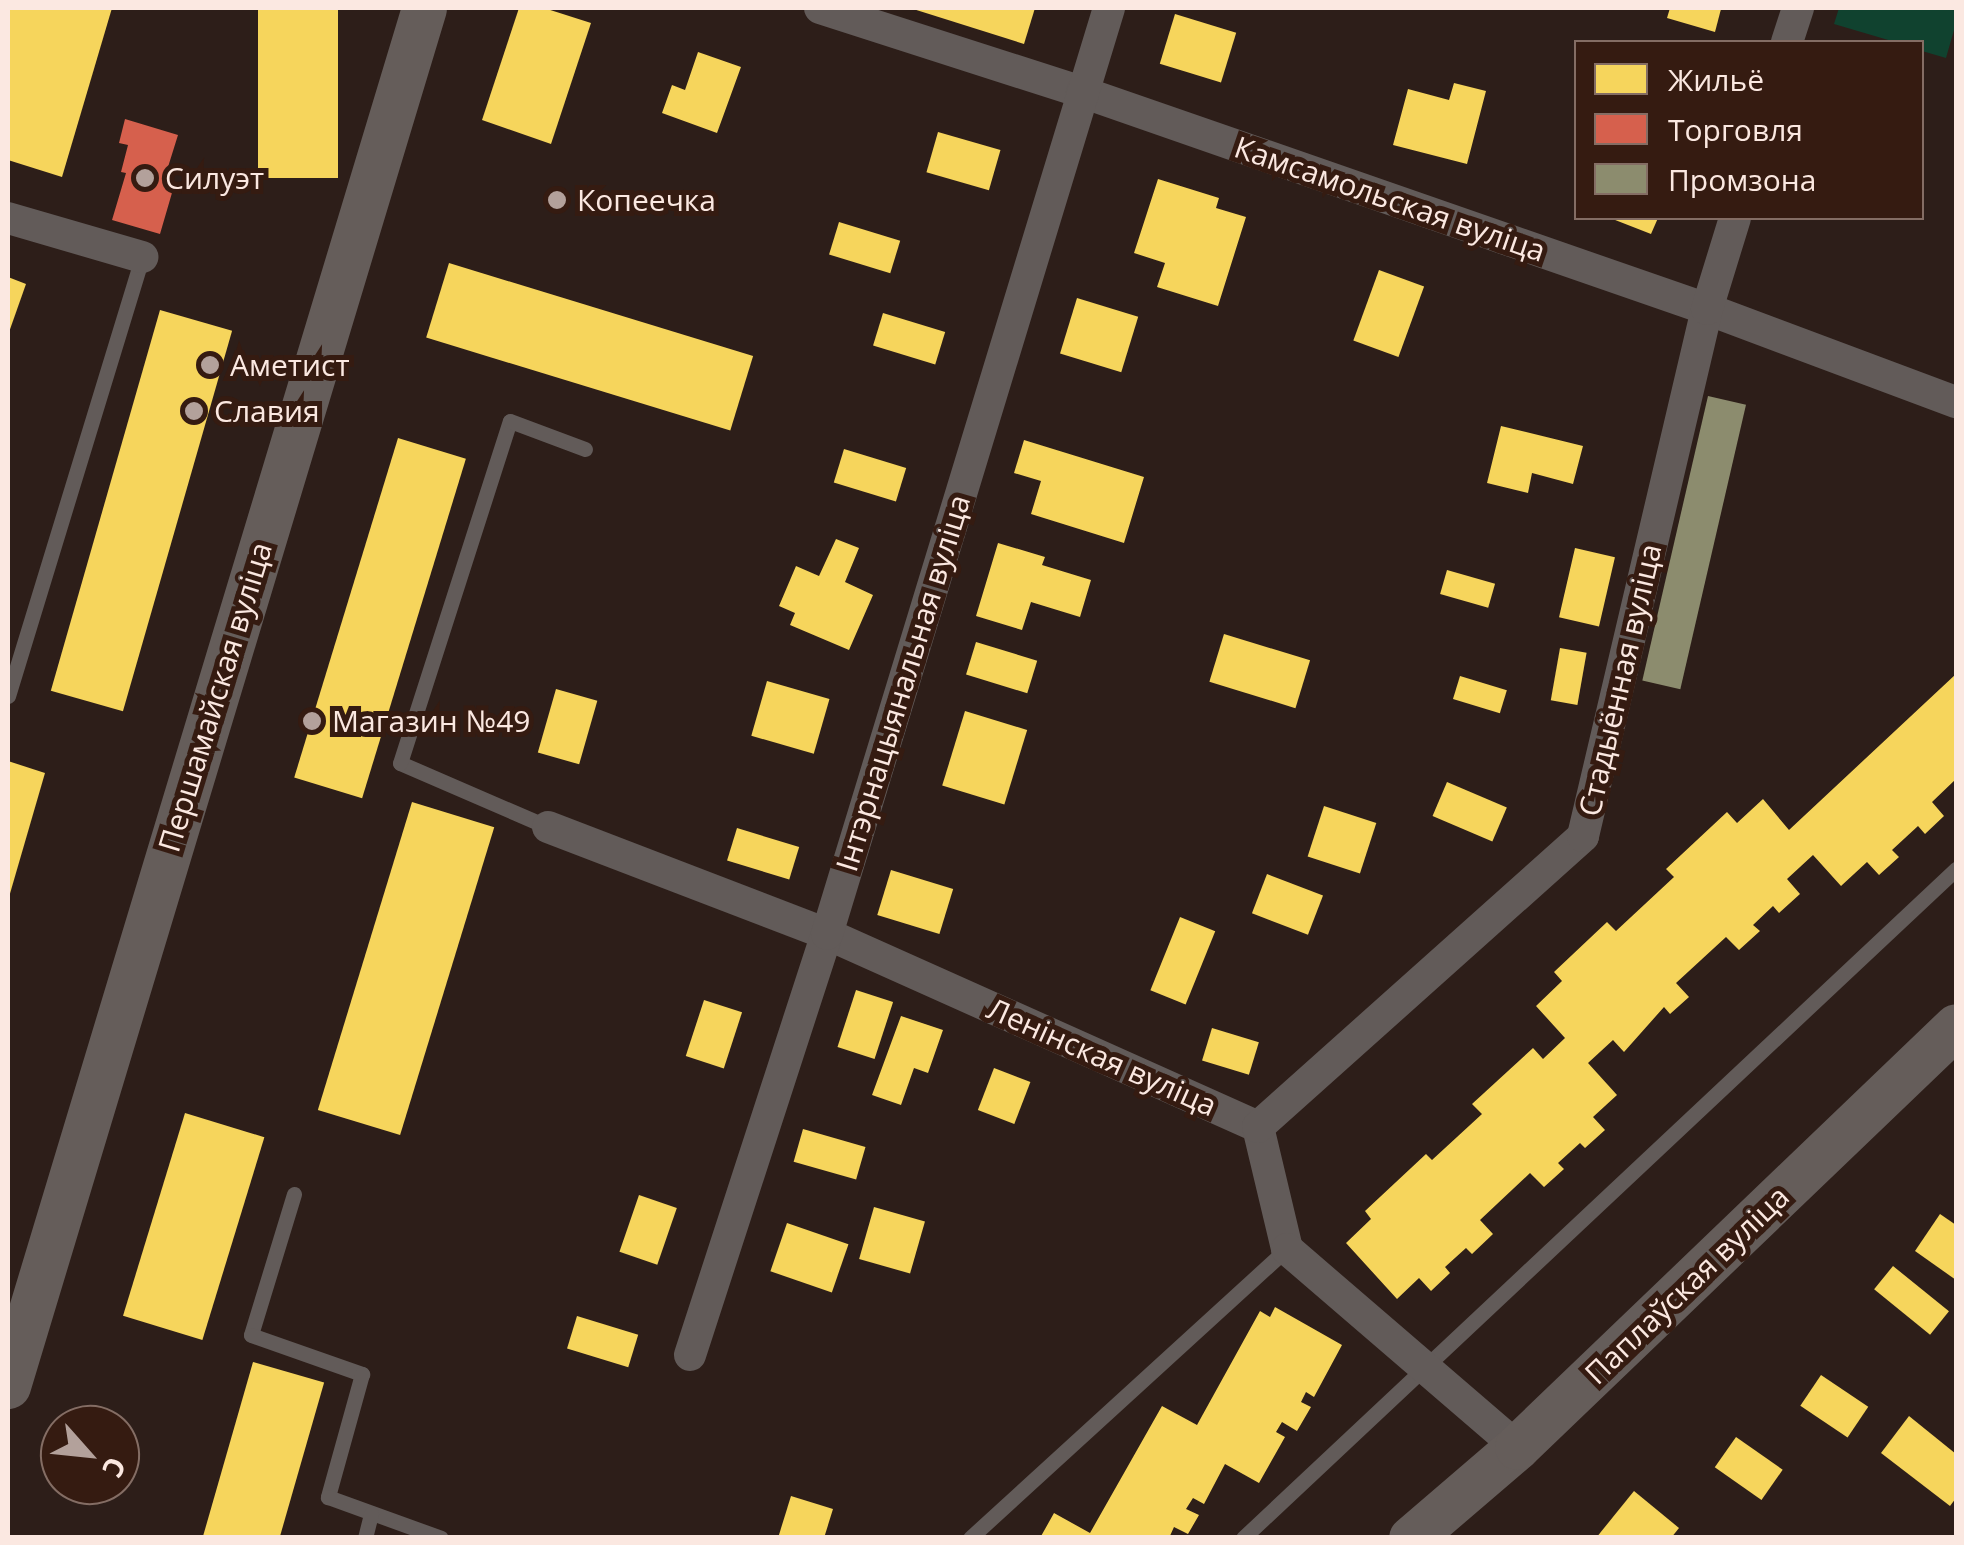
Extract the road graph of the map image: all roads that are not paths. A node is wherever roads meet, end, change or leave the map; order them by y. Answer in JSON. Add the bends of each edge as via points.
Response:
{"nodes":[{"id":1,"x":424,"y":8,"type":"edge"},
{"id":2,"x":820,"y":8,"type":"edge"},
{"id":3,"x":1109,"y":8,"type":"edge"},
{"id":4,"x":1798,"y":8,"type":"edge"},
{"id":5,"x":1789,"y":40,"type":"edge"},
{"id":6,"x":1082,"y":92,"type":"junction"},
{"id":7,"x":8,"y":218,"type":"edge"},
{"id":8,"x":1734,"y":220,"type":"edge"},
{"id":9,"x":142,"y":257,"type":"joint"},
{"id":10,"x":1707,"y":309,"type":"junction"},
{"id":11,"x":1956,"y":402,"type":"edge"},
{"id":12,"x":585,"y":449,"type":"dead end"},
{"id":13,"x":8,"y":696,"type":"edge"},
{"id":14,"x":548,"y":827,"type":"joint"},
{"id":15,"x":1956,"y":868,"type":"edge"},
{"id":16,"x":827,"y":934,"type":"junction"},
{"id":17,"x":1956,"y":1026,"type":"edge"},
{"id":18,"x":1258,"y":1126,"type":"junction"},
{"id":19,"x":294,"y":1194,"type":"dead end"},
{"id":20,"x":1287,"y":1249,"type":"junction"},
{"id":21,"x":690,"y":1355,"type":"dead end"},
{"id":22,"x":1424,"y":1366,"type":"junction"},
{"id":23,"x":8,"y":1386,"type":"edge"},
{"id":24,"x":1517,"y":1447,"type":"junction"},
{"id":25,"x":372,"y":1514,"type":"junction"},
{"id":26,"x":366,"y":1538,"type":"edge"},
{"id":27,"x":441,"y":1538,"type":"edge"},
{"id":28,"x":970,"y":1538,"type":"edge"},
{"id":29,"x":1243,"y":1538,"type":"edge"},
{"id":30,"x":1412,"y":1538,"type":"edge"}],
"edges":[{"from":1,"to":23,"type":"main road","name":"Першамайская вуліца"},
{"from":2,"to":6,"type":"street","name":"Камсамольская вуліца"},
{"from":3,"to":6,"type":"street","name":"Інтэрнацыянальная вуліца"},
{"from":4,"to":5,"type":"street"},
{"from":6,"to":10,"type":"street","name":"Камсамольская вуліца"},
{"from":6,"to":16,"type":"street","name":"Інтэрнацыянальная вуліца"},
{"from":7,"to":9,"type":"street"},
{"from":8,"to":10,"type":"street","name":"Стадыённая вуліца"},
{"from":9,"to":13,"type":"lane"},
{"from":10,"to":11,"type":"street","name":"Камсамольская вуліца"},
{"from":10,"to":18,"type":"street","name":"Стадыённая вуліца","via":[[1583,836]]},
{"from":12,"to":14,"type":"lane","via":[[510,420],[400,763]]},
{"from":14,"to":16,"type":"street","name":"Ленінская вуліца"},
{"from":15,"to":22,"type":"lane"},
{"from":16,"to":18,"type":"street","name":"Ленінская вуліца"},
{"from":16,"to":21,"type":"street","name":"Інтэрнацыянальная вуліца"},
{"from":17,"to":24,"type":"main road","name":"Паплаўская вуліца"},
{"from":18,"to":20,"type":"street"},
{"from":19,"to":25,"type":"lane","via":[[251,1336],[362,1374],[328,1497]]},
{"from":20,"to":22,"type":"street"},
{"from":20,"to":28,"type":"lane"},
{"from":22,"to":24,"type":"street"},
{"from":22,"to":29,"type":"lane"},
{"from":24,"to":30,"type":"main road","name":"Паплаўская вуліца"},
{"from":25,"to":26,"type":"lane"},
{"from":25,"to":27,"type":"lane"}]}
